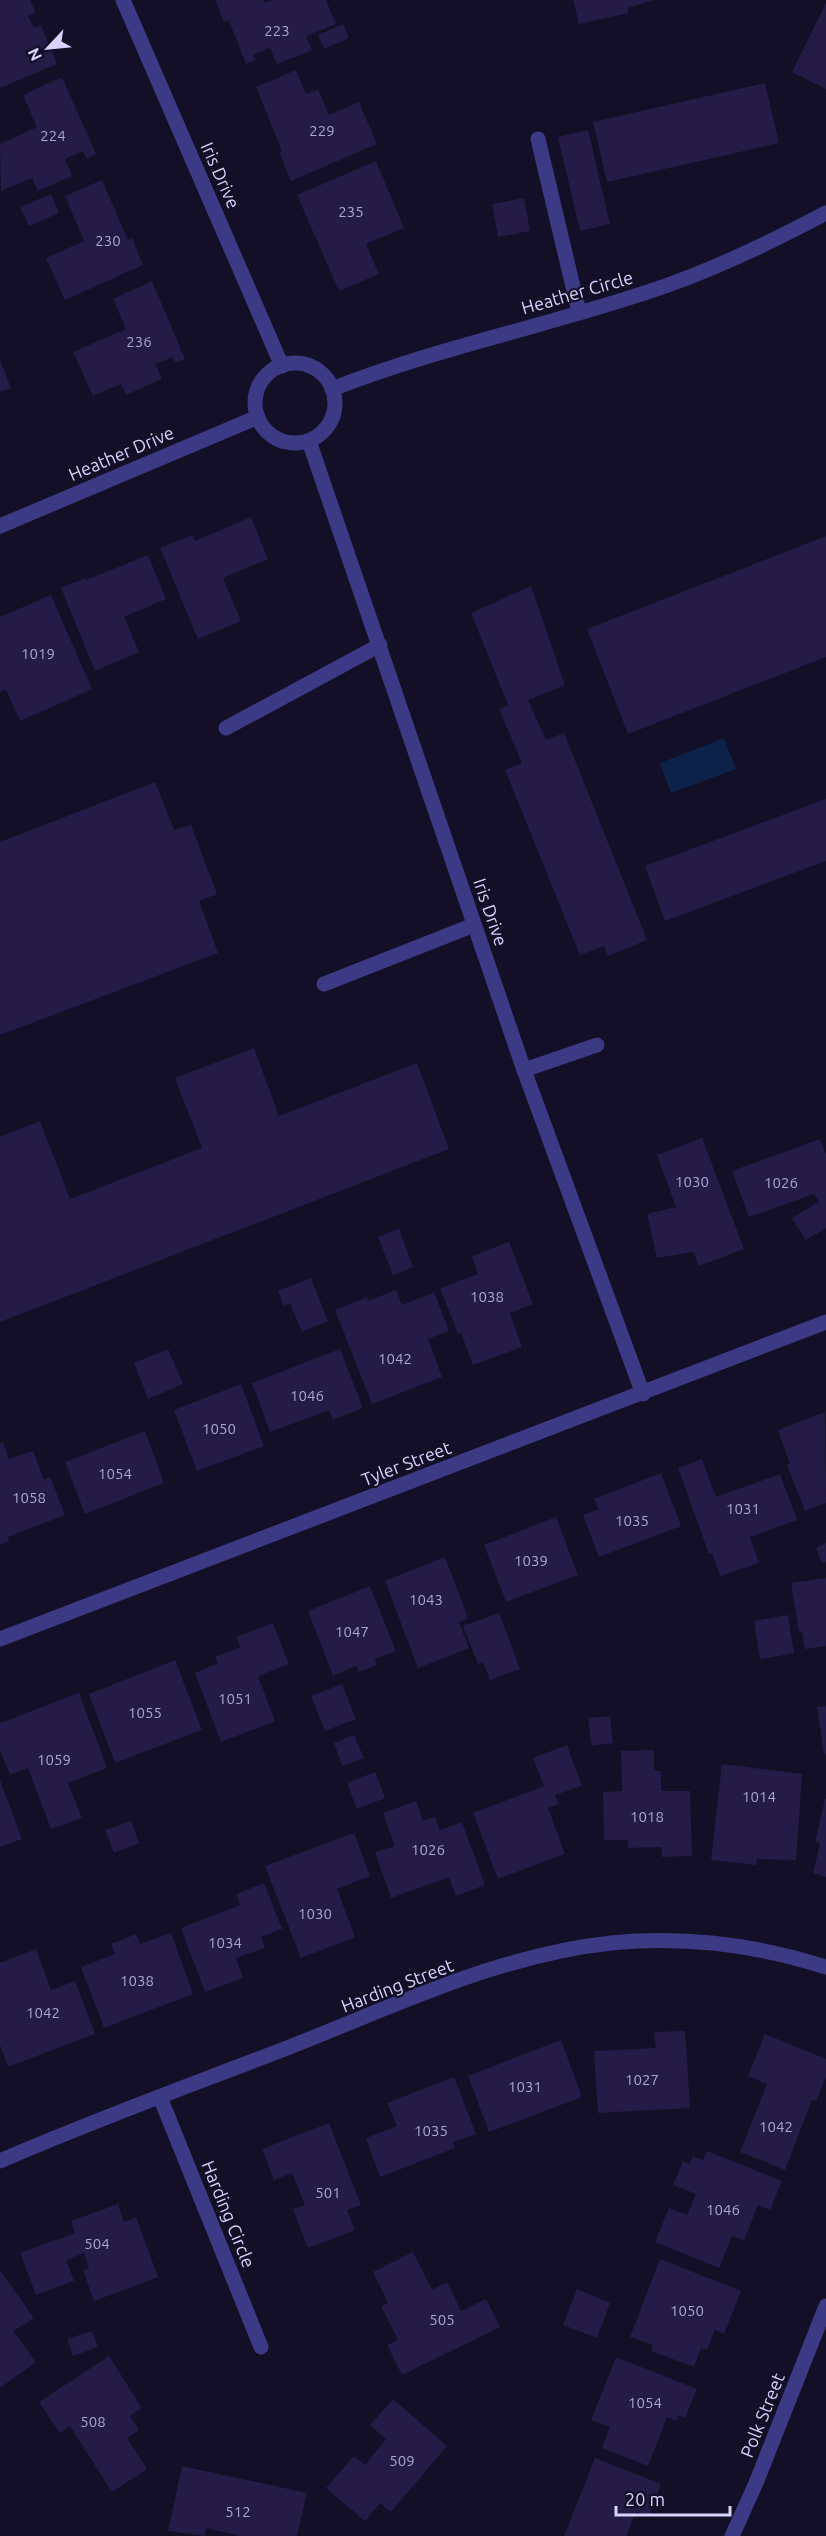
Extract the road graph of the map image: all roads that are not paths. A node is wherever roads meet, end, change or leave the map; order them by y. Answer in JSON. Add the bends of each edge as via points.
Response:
{"nodes":[{"id":1,"x":123,"y":0,"type":"edge"},
{"id":2,"x":538,"y":139,"type":"dead end"},
{"id":3,"x":826,"y":213,"type":"edge"},
{"id":4,"x":579,"y":312,"type":"junction"},
{"id":5,"x":282,"y":366,"type":"junction"},
{"id":6,"x":332,"y":389,"type":"junction"},
{"id":7,"x":258,"y":417,"type":"junction"},
{"id":8,"x":309,"y":441,"type":"junction"},
{"id":9,"x":0,"y":526,"type":"edge"},
{"id":10,"x":380,"y":645,"type":"junction"},
{"id":11,"x":226,"y":728,"type":"dead end"},
{"id":12,"x":474,"y":925,"type":"junction"},
{"id":13,"x":324,"y":984,"type":"dead end"},
{"id":14,"x":597,"y":1045,"type":"dead end"},
{"id":15,"x":524,"y":1070,"type":"junction"},
{"id":16,"x":826,"y":1322,"type":"edge"},
{"id":17,"x":643,"y":1394,"type":"junction"},
{"id":18,"x":0,"y":1639,"type":"edge"},
{"id":19,"x":826,"y":1967,"type":"edge"},
{"id":20,"x":160,"y":2097,"type":"junction"},
{"id":21,"x":0,"y":2161,"type":"edge"},
{"id":22,"x":826,"y":2306,"type":"edge"},
{"id":23,"x":261,"y":2347,"type":"dead end"},
{"id":24,"x":732,"y":2536,"type":"edge"}],
"edges":[{"from":1,"to":5,"type":"street","name":"Iris Drive"},
{"from":2,"to":4,"type":"street"},
{"from":3,"to":4,"type":"street","name":"Heather Circle","via":[[748,252],[668,285]]},
{"from":4,"to":6,"type":"street","name":"Heather Circle"},
{"from":5,"to":6,"type":"street","via":[[306,364],[317,369]]},
{"from":5,"to":7,"type":"street","via":[[261,381],[254,404]]},
{"from":6,"to":8,"type":"street","via":[[334,414],[329,426]]},
{"from":7,"to":8,"type":"street","via":[[273,437],[287,442]]},
{"from":7,"to":9,"type":"street","name":"Heather Drive"},
{"from":8,"to":10,"type":"street","name":"Iris Drive"},
{"from":10,"to":11,"type":"street"},
{"from":10,"to":12,"type":"street","name":"Iris Drive"},
{"from":12,"to":13,"type":"street"},
{"from":12,"to":15,"type":"street","name":"Iris Drive"},
{"from":14,"to":15,"type":"street"},
{"from":15,"to":17,"type":"street","name":"Iris Drive"},
{"from":16,"to":17,"type":"street","name":"Tyler Street"},
{"from":17,"to":18,"type":"street","name":"Tyler Street"},
{"from":19,"to":20,"type":"street","name":"Harding Street","via":[[768,1951],[702,1942],[639,1941],[582,1948],[525,1960],[464,1980]]},
{"from":20,"to":21,"type":"street","name":"Harding Street"},
{"from":20,"to":23,"type":"street","name":"Harding Circle"},
{"from":22,"to":24,"type":"street","name":"Polk Street"}]}
